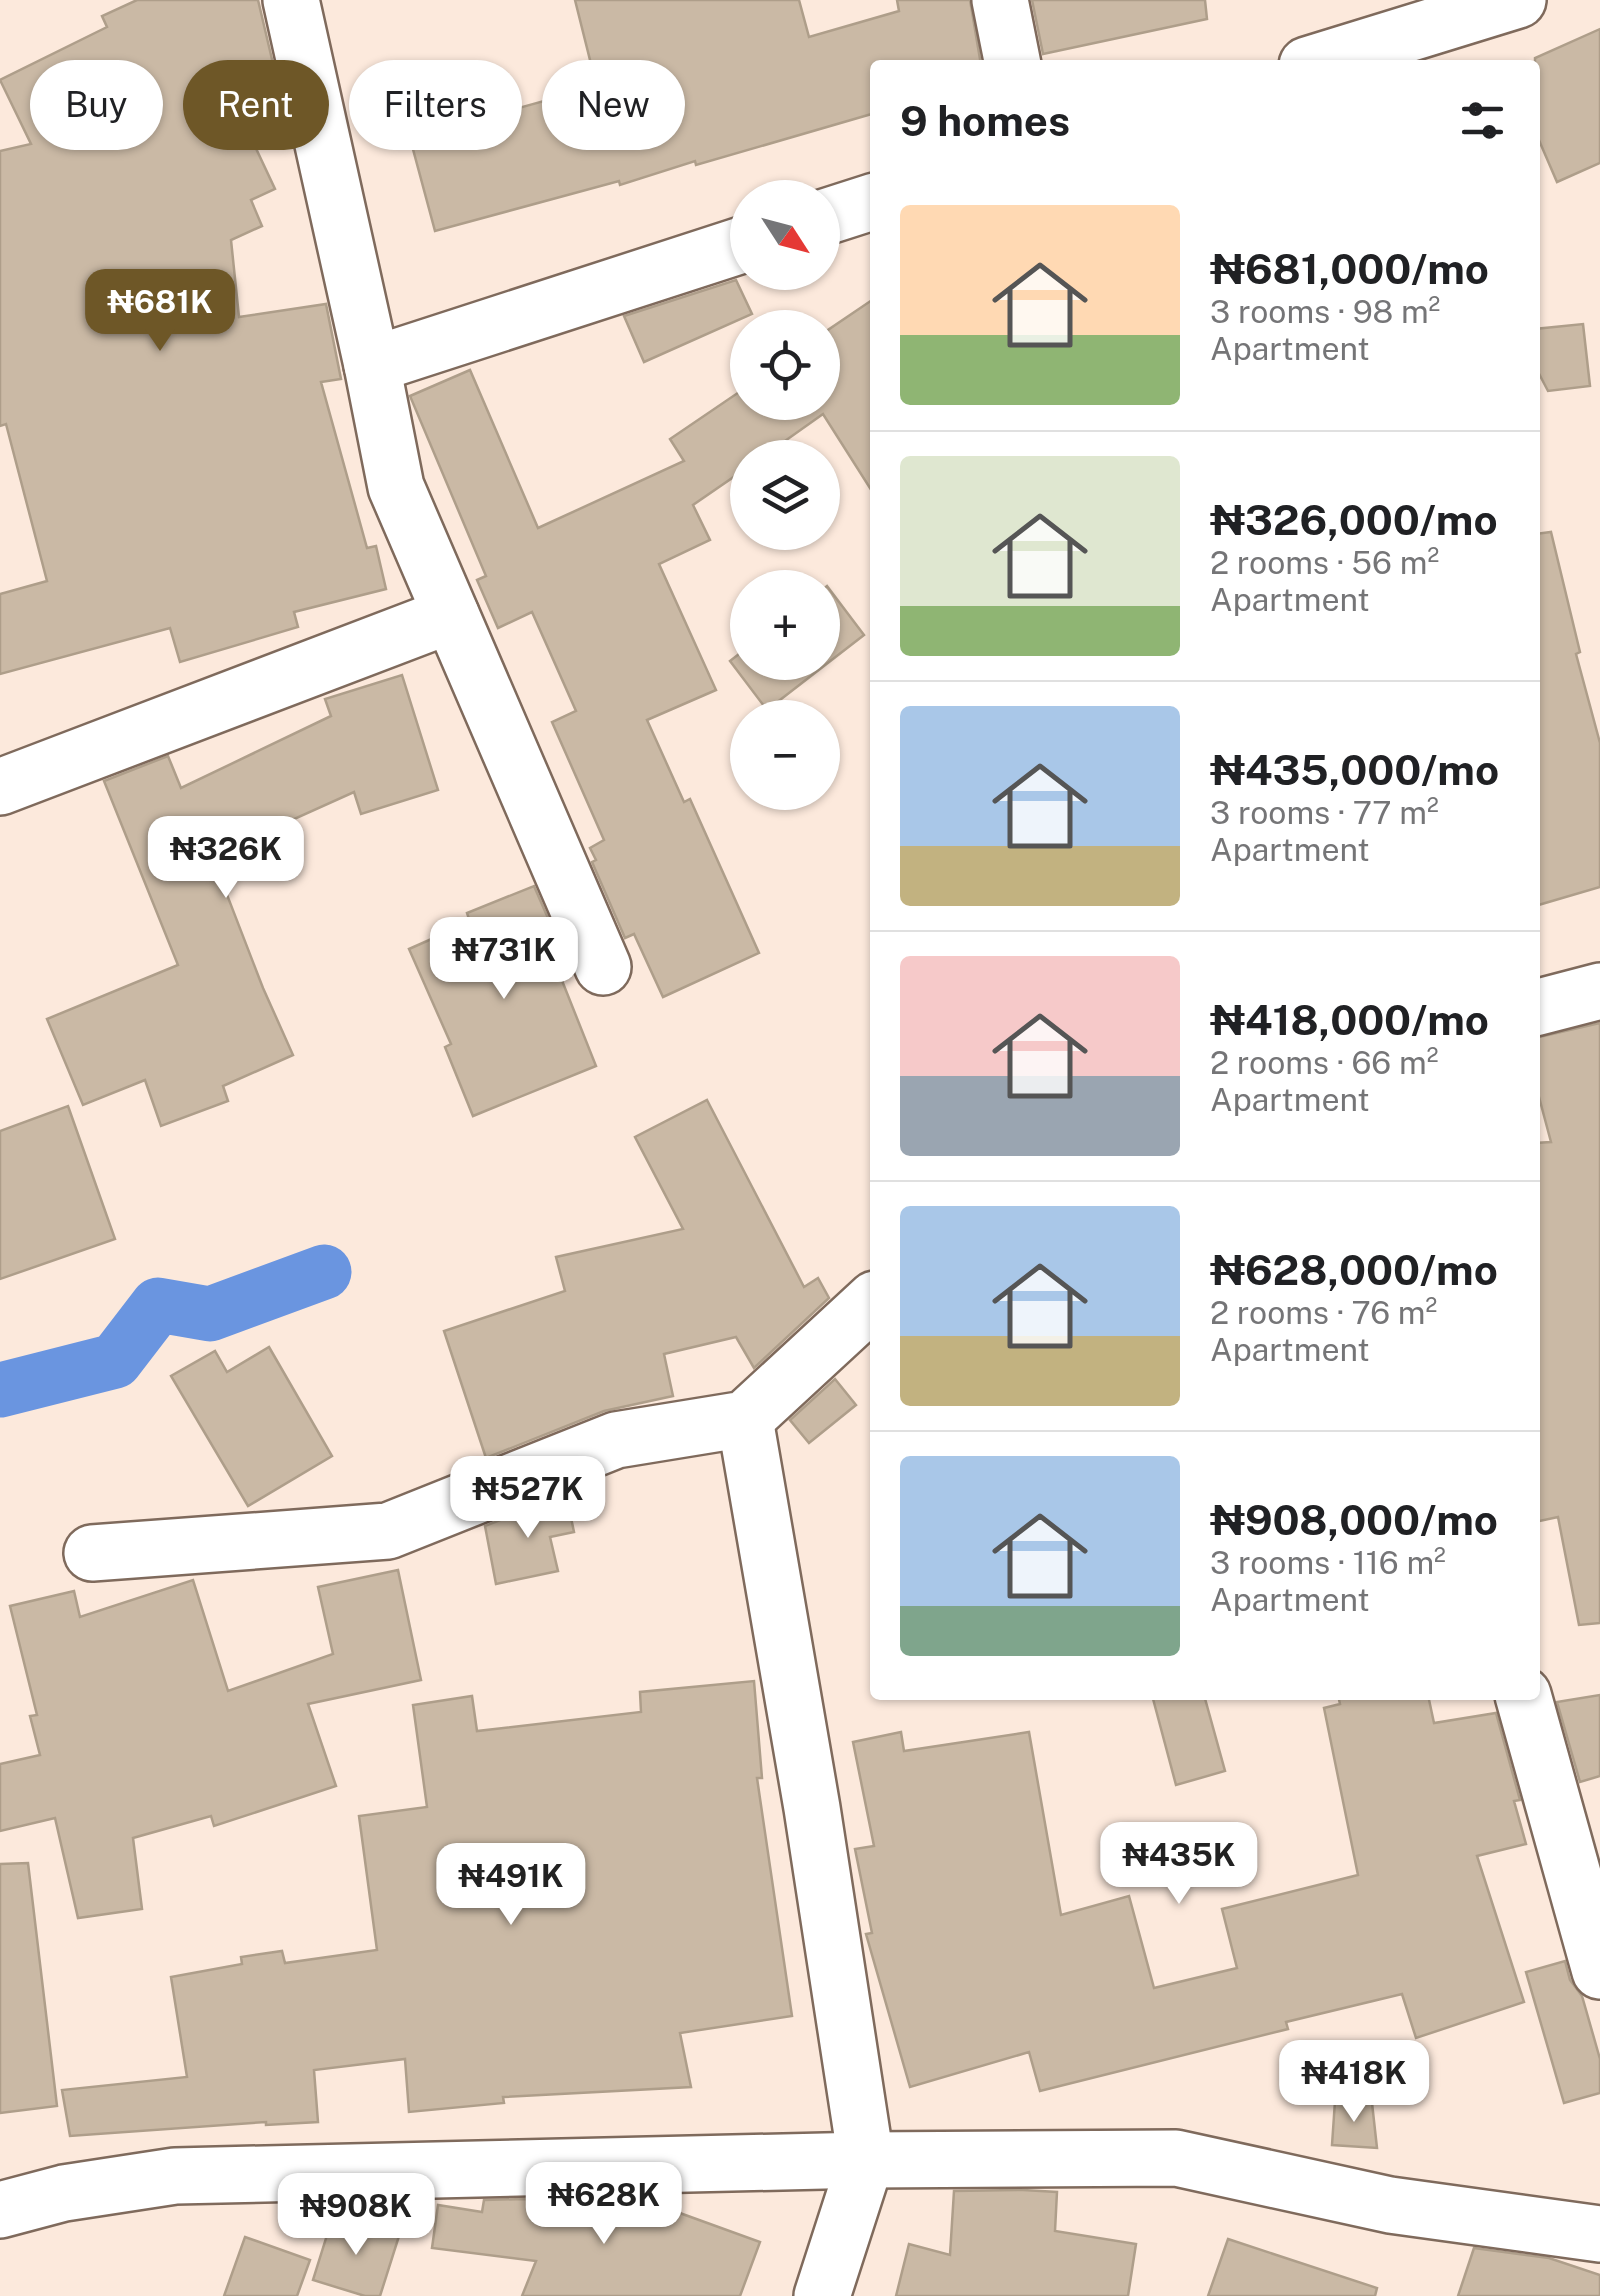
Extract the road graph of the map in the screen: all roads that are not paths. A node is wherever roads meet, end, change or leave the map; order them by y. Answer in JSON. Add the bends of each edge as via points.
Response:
{"nodes":[{"id":1,"x":291,"y":0,"type":"edge"},
{"id":2,"x":1000,"y":0,"type":"edge"},
{"id":3,"x":1518,"y":0,"type":"edge"},
{"id":4,"x":1012,"y":60,"type":"edge"},
{"id":5,"x":1324,"y":60,"type":"edge"},
{"id":6,"x":870,"y":203,"type":"edge"},
{"id":7,"x":840,"y":212,"type":"edge"},
{"id":8,"x":730,"y":249,"type":"edge"},
{"id":9,"x":372,"y":365,"type":"junction"},
{"id":10,"x":451,"y":614,"type":"junction"},
{"id":11,"x":0,"y":787,"type":"edge"},
{"id":12,"x":603,"y":967,"type":"dead end"},
{"id":13,"x":1600,"y":990,"type":"edge"},
{"id":14,"x":1540,"y":1007,"type":"edge"},
{"id":15,"x":870,"y":1304,"type":"edge"},
{"id":16,"x":744,"y":1419,"type":"junction"},
{"id":17,"x":92,"y":1553,"type":"dead end"},
{"id":18,"x":1524,"y":1700,"type":"edge"},
{"id":19,"x":1600,"y":1971,"type":"edge"},
{"id":20,"x":866,"y":2160,"type":"junction"},
{"id":21,"x":0,"y":2210,"type":"edge"},
{"id":22,"x":1600,"y":2234,"type":"edge"},
{"id":23,"x":822,"y":2296,"type":"edge"}],
"edges":[{"from":1,"to":9,"type":"street"},
{"from":2,"to":4,"type":"street"},
{"from":3,"to":5,"type":"street"},
{"from":6,"to":7,"type":"street"},
{"from":8,"to":9,"type":"street"},
{"from":9,"to":10,"type":"street","via":[[396,486]]},
{"from":10,"to":11,"type":"street"},
{"from":10,"to":12,"type":"street"},
{"from":13,"to":14,"type":"street"},
{"from":15,"to":16,"type":"street"},
{"from":16,"to":17,"type":"street","via":[[616,1440],[388,1531]]},
{"from":16,"to":20,"type":"street"},
{"from":18,"to":19,"type":"street"},
{"from":20,"to":21,"type":"street","via":[[175,2176],[64,2192]]},
{"from":20,"to":22,"type":"street","via":[[1176,2158],[1390,2206]]},
{"from":20,"to":23,"type":"street"}]}
